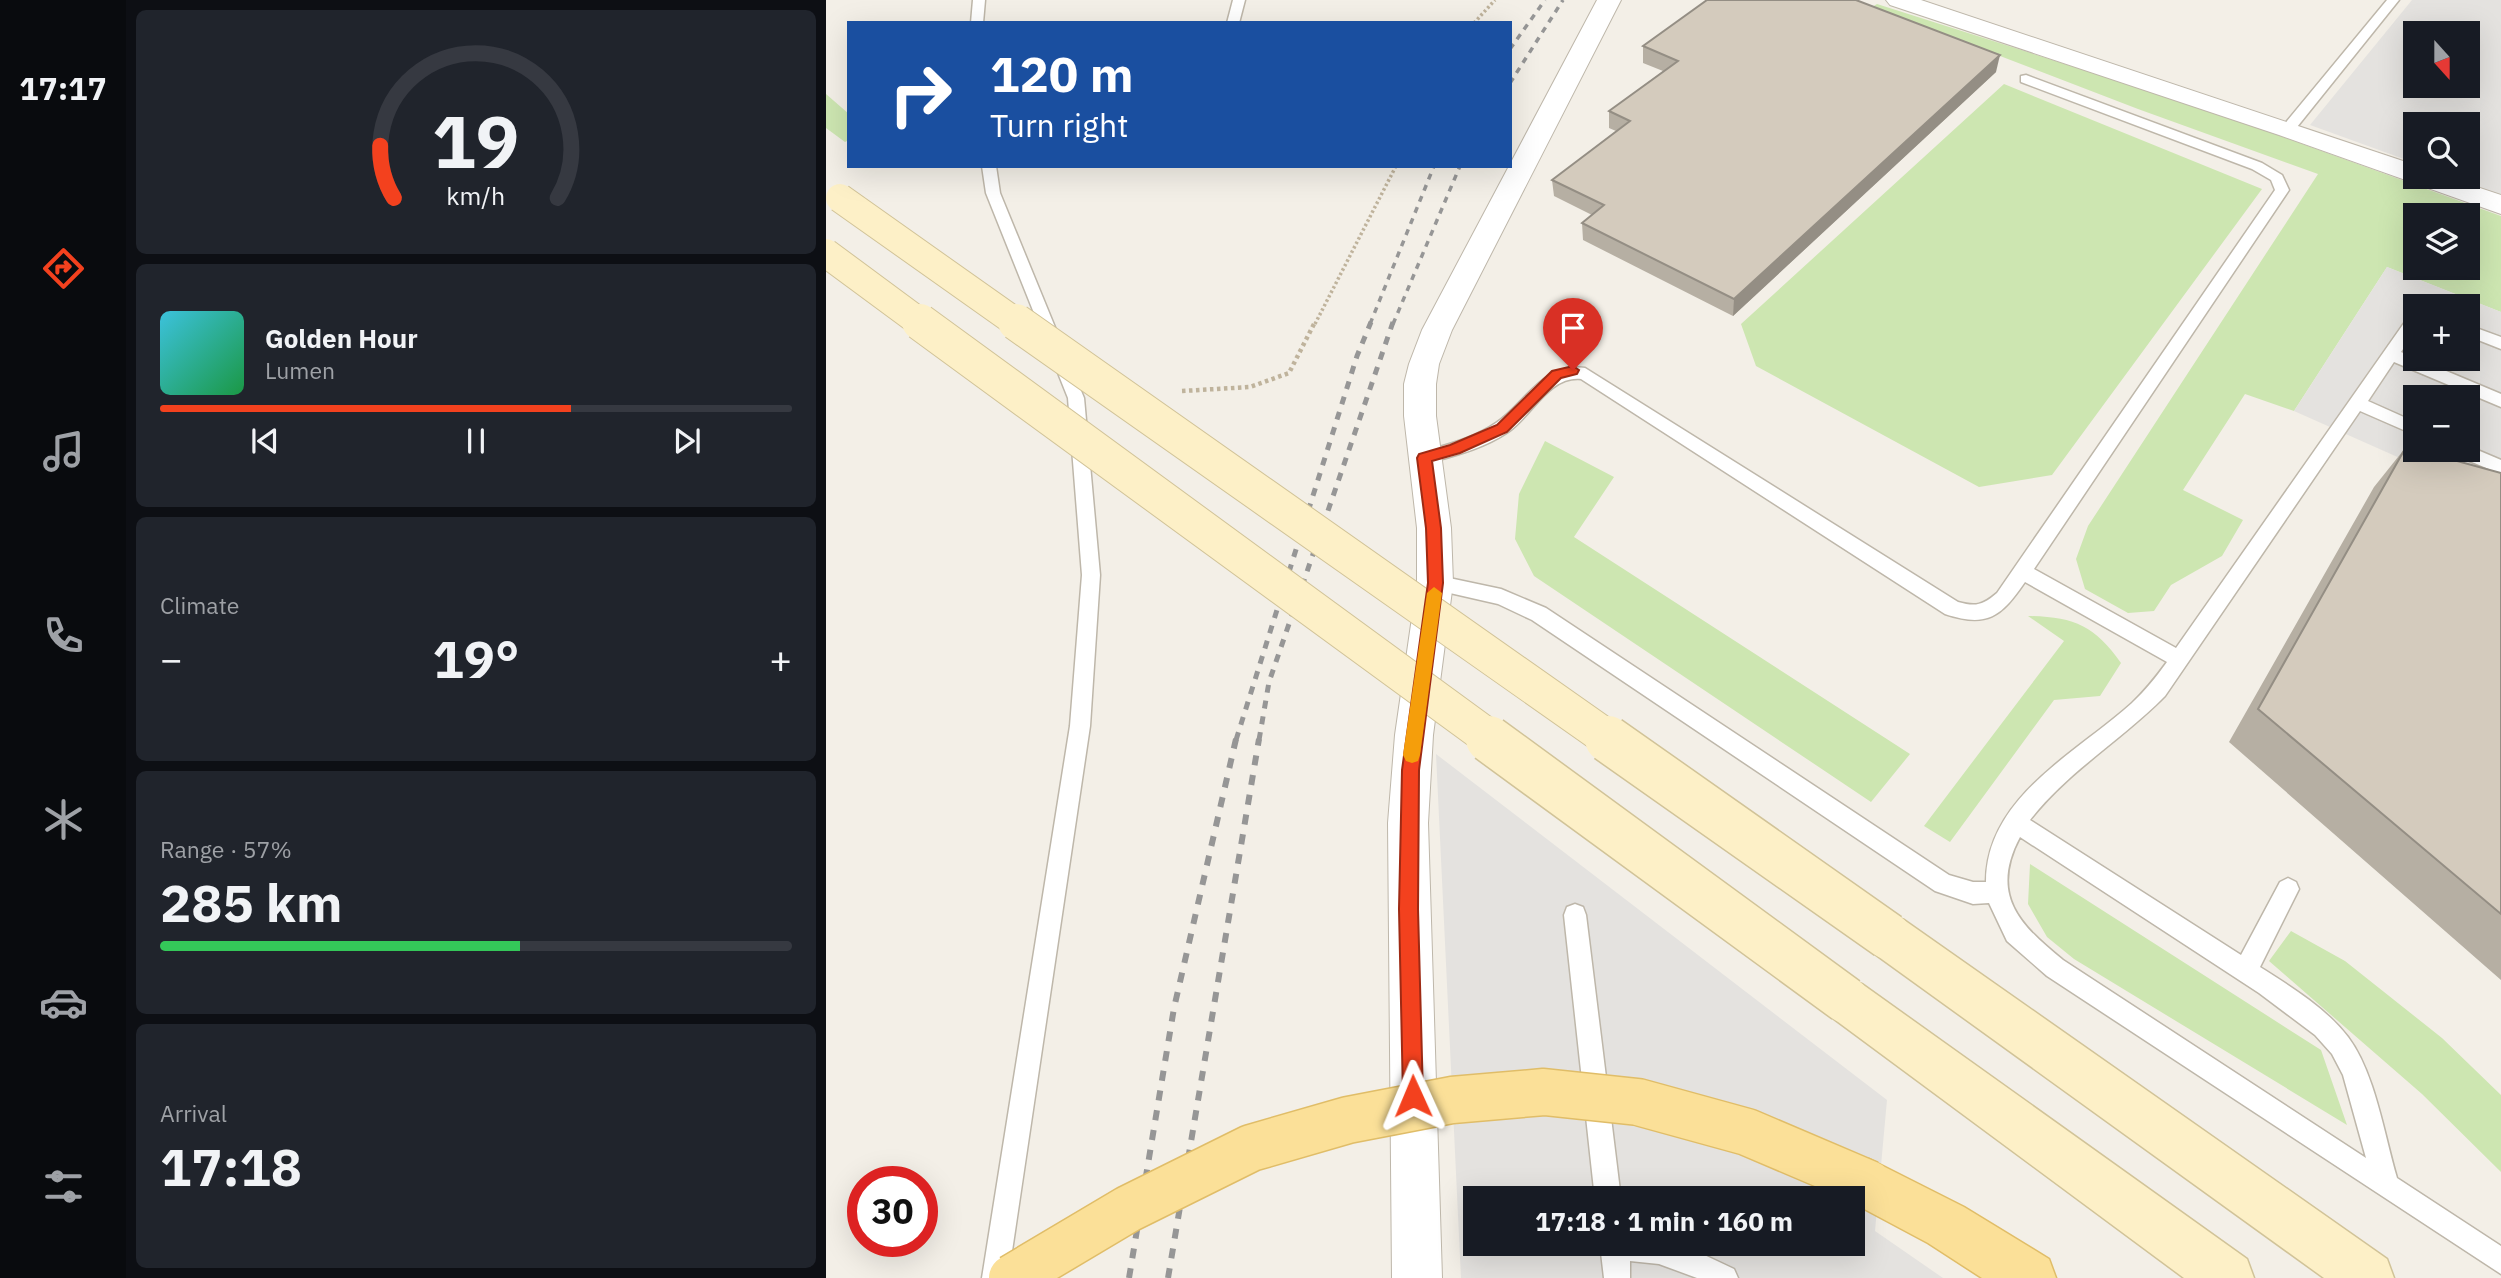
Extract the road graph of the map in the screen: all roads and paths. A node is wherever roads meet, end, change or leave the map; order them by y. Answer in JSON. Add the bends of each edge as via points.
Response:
{"nodes":[{"id":1,"x":979,"y":0,"type":"edge"},
{"id":2,"x":1239,"y":0,"type":"edge"},
{"id":3,"x":1495,"y":0,"type":"edge"},
{"id":4,"x":1609,"y":0,"type":"edge"},
{"id":5,"x":1898,"y":0,"type":"edge"},
{"id":6,"x":2393,"y":0,"type":"edge"},
{"id":7,"x":977,"y":21,"type":"edge"},
{"id":8,"x":1234,"y":21,"type":"edge"},
{"id":9,"x":1476,"y":21,"type":"edge"},
{"id":10,"x":2026,"y":79,"type":"dead end"},
{"id":11,"x":2288,"y":129,"type":"junction"},
{"id":12,"x":989,"y":168,"type":"edge"},
{"id":13,"x":1395,"y":168,"type":"edge"},
{"id":14,"x":2403,"y":170,"type":"edge"},
{"id":15,"x":2455,"y":189,"type":"edge"},
{"id":16,"x":833,"y":194,"type":"edge"},
{"id":17,"x":2501,"y":205,"type":"edge"},
{"id":18,"x":826,"y":253,"type":"edge"},
{"id":19,"x":2480,"y":335,"type":"edge"},
{"id":20,"x":2403,"y":336,"type":"edge"},
{"id":21,"x":2501,"y":343,"type":"edge"},
{"id":22,"x":2390,"y":354,"type":"junction"},
{"id":23,"x":1169,"y":392,"type":"dead end"},
{"id":24,"x":2501,"y":401,"type":"edge"},
{"id":25,"x":2357,"y":403,"type":"junction"},
{"id":26,"x":2403,"y":424,"type":"edge"},
{"id":27,"x":1424,"y":458,"type":"junction"},
{"id":28,"x":2480,"y":458,"type":"edge"},
{"id":29,"x":2501,"y":467,"type":"edge"},
{"id":30,"x":2022,"y":572,"type":"junction"},
{"id":31,"x":1435,"y":583,"type":"junction"},
{"id":32,"x":2179,"y":659,"type":"junction"},
{"id":33,"x":2014,"y":821,"type":"junction"},
{"id":34,"x":2288,"y":889,"type":"dead end"},
{"id":35,"x":1995,"y":892,"type":"junction"},
{"id":36,"x":1575,"y":915,"type":"dead end"},
{"id":37,"x":2245,"y":972,"type":"junction"},
{"id":38,"x":2386,"y":1184,"type":"junction"},
{"id":39,"x":1606,"y":1186,"type":"edge"},
{"id":40,"x":1614,"y":1256,"type":"edge"},
{"id":41,"x":1683,"y":1256,"type":"edge"},
{"id":42,"x":2501,"y":1261,"type":"edge"},
{"id":43,"x":995,"y":1278,"type":"edge"},
{"id":44,"x":1012,"y":1278,"type":"edge"},
{"id":45,"x":1417,"y":1278,"type":"edge"},
{"id":46,"x":1617,"y":1278,"type":"edge"},
{"id":47,"x":1725,"y":1278,"type":"edge"},
{"id":48,"x":2030,"y":1278,"type":"edge"},
{"id":49,"x":2228,"y":1278,"type":"edge"},
{"id":50,"x":2368,"y":1278,"type":"edge"}],
"edges":[{"from":1,"to":7,"type":"lane"},
{"from":2,"to":8,"type":"lane"},
{"from":3,"to":9,"type":"path"},
{"from":4,"to":27,"type":"street","via":[[1437,330],[1420,384]]},
{"from":5,"to":11,"type":"street"},
{"from":6,"to":11,"type":"lane"},
{"from":10,"to":30,"type":"lane","via":[[2257,166],[2277,178],[2282,190]]},
{"from":11,"to":14,"type":"street"},
{"from":12,"to":43,"type":"lane","via":[[993,193],[1076,398],[1091,575],[1080,726]]},
{"from":13,"to":23,"type":"path","via":[[1289,373],[1248,388]]},
{"from":15,"to":17,"type":"street"},
{"from":16,"to":50,"type":"main road","bridge":true},
{"from":18,"to":49,"type":"main road","bridge":true},
{"from":19,"to":21,"type":"lane"},
{"from":20,"to":22,"type":"lane"},
{"from":22,"to":24,"type":"lane"},
{"from":22,"to":25,"type":"lane"},
{"from":25,"to":26,"type":"lane"},
{"from":25,"to":32,"type":"lane"},
{"from":27,"to":30,"type":"lane","via":[[1502,428],[1556,374],[1573,370],[1952,608],[1975,615],[1989,612]]},
{"from":27,"to":31,"type":"street","via":[[1434,528]]},
{"from":28,"to":29,"type":"lane"},
{"from":30,"to":32,"type":"lane"},
{"from":31,"to":35,"type":"lane","via":[[1501,597],[1539,614],[1943,884],[1973,893]]},
{"from":31,"to":45,"type":"street","via":[[1414,735],[1408,823]]},
{"from":32,"to":33,"type":"lane","via":[[2142,708],[2063,768]]},
{"from":33,"to":35,"type":"lane","via":[[1997,860]]},
{"from":33,"to":37,"type":"lane"},
{"from":34,"to":37,"type":"lane"},
{"from":35,"to":38,"type":"lane","via":[[2016,934],[2055,968]]},
{"from":36,"to":39,"type":"lane"},
{"from":37,"to":38,"type":"lane","via":[[2323,1027],[2340,1046],[2354,1069]]},
{"from":38,"to":42,"type":"lane"},
{"from":40,"to":46,"type":"lane"},
{"from":41,"to":47,"type":"lane"},
{"from":44,"to":48,"type":"main road","bridge":true,"via":[[1128,1209],[1251,1148],[1348,1120],[1452,1100],[1544,1092],[1638,1102],[1747,1132],[1869,1184]]}]}
